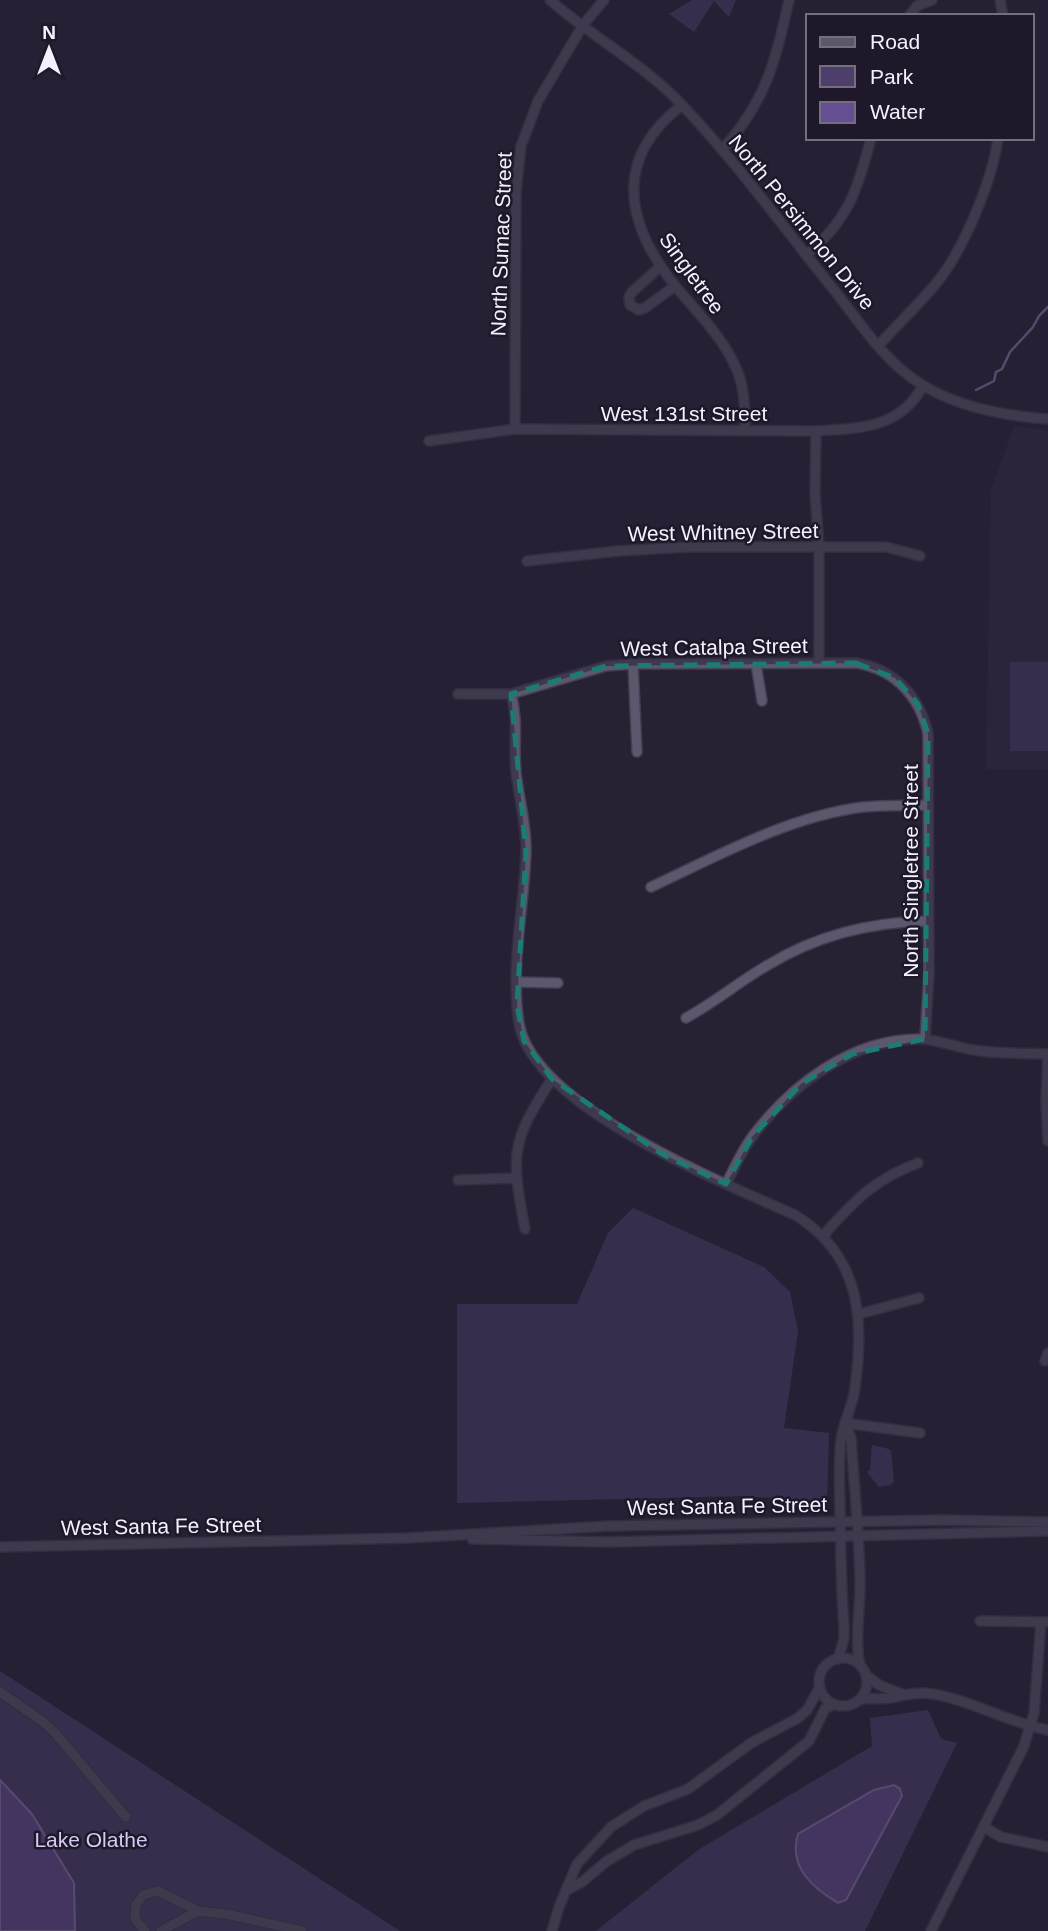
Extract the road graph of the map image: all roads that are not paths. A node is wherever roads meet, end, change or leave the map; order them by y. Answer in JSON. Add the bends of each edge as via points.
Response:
{"nodes":[{"id":1,"x":550,"y":0,"type":"edge"},
{"id":2,"x":604,"y":0,"type":"edge"},
{"id":3,"x":789,"y":0,"type":"edge"},
{"id":4,"x":932,"y":0,"type":"edge"},
{"id":5,"x":911,"y":14,"type":"edge"},
{"id":6,"x":583,"y":25,"type":"junction"},
{"id":7,"x":682,"y":105,"type":"junction"},
{"id":8,"x":871,"y":140,"type":"edge"},
{"id":9,"x":998,"y":140,"type":"edge"},
{"id":10,"x":722,"y":150,"type":"junction"},
{"id":11,"x":806,"y":255,"type":"junction"},
{"id":12,"x":661,"y":266,"type":"junction"},
{"id":13,"x":676,"y":286,"type":"junction"},
{"id":14,"x":879,"y":345,"type":"junction"},
{"id":15,"x":923,"y":386,"type":"junction"},
{"id":16,"x":1048,"y":419,"type":"edge"},
{"id":17,"x":515,"y":429,"type":"junction"},
{"id":18,"x":745,"y":431,"type":"junction"},
{"id":19,"x":816,"y":431,"type":"junction"},
{"id":20,"x":429,"y":441,"type":"dead end"},
{"id":21,"x":819,"y":548,"type":"junction"},
{"id":22,"x":919,"y":556,"type":"dead end"},
{"id":23,"x":527,"y":561,"type":"dead end"},
{"id":24,"x":819,"y":663,"type":"junction"},
{"id":25,"x":633,"y":664,"type":"junction"},
{"id":26,"x":756,"y":664,"type":"junction"},
{"id":27,"x":458,"y":694,"type":"dead end"},
{"id":28,"x":511,"y":694,"type":"junction"},
{"id":29,"x":762,"y":701,"type":"dead end"},
{"id":30,"x":918,"y":704,"type":"joint"},
{"id":31,"x":637,"y":752,"type":"dead end"},
{"id":32,"x":928,"y":806,"type":"junction"},
{"id":33,"x":651,"y":887,"type":"dead end"},
{"id":34,"x":928,"y":921,"type":"junction"},
{"id":35,"x":517,"y":982,"type":"junction"},
{"id":36,"x":558,"y":983,"type":"dead end"},
{"id":37,"x":686,"y":1018,"type":"dead end"},
{"id":38,"x":925,"y":1039,"type":"junction"},
{"id":39,"x":1048,"y":1055,"type":"edge"},
{"id":40,"x":552,"y":1079,"type":"junction"},
{"id":41,"x":1048,"y":1141,"type":"edge"},
{"id":42,"x":919,"y":1163,"type":"dead end"},
{"id":43,"x":515,"y":1178,"type":"junction"},
{"id":44,"x":458,"y":1180,"type":"dead end"},
{"id":45,"x":726,"y":1184,"type":"junction"},
{"id":46,"x":525,"y":1229,"type":"dead end"},
{"id":47,"x":824,"y":1237,"type":"junction"},
{"id":48,"x":919,"y":1298,"type":"dead end"},
{"id":49,"x":859,"y":1314,"type":"junction"},
{"id":50,"x":845,"y":1423,"type":"junction"},
{"id":51,"x":920,"y":1433,"type":"dead end"},
{"id":52,"x":840,"y":1522,"type":"junction"},
{"id":53,"x":857,"y":1522,"type":"junction"},
{"id":54,"x":1048,"y":1522,"type":"edge"},
{"id":55,"x":1048,"y":1531,"type":"edge"},
{"id":56,"x":859,"y":1537,"type":"junction"},
{"id":57,"x":407,"y":1538,"type":"junction"},
{"id":58,"x":841,"y":1538,"type":"junction"},
{"id":59,"x":0,"y":1547,"type":"edge"},
{"id":60,"x":980,"y":1622,"type":"dead end"},
{"id":61,"x":1044,"y":1622,"type":"edge"},
{"id":62,"x":838,"y":1658,"type":"junction"},
{"id":63,"x":860,"y":1665,"type":"junction"},
{"id":64,"x":867,"y":1676,"type":"junction"},
{"id":65,"x":820,"y":1688,"type":"junction"},
{"id":66,"x":0,"y":1692,"type":"edge"},
{"id":67,"x":902,"y":1694,"type":"junction"},
{"id":68,"x":859,"y":1700,"type":"junction"},
{"id":69,"x":834,"y":1704,"type":"junction"},
{"id":70,"x":1030,"y":1727,"type":"junction"},
{"id":71,"x":1048,"y":1730,"type":"edge"},
{"id":72,"x":126,"y":1817,"type":"dead end"},
{"id":73,"x":984,"y":1827,"type":"junction"},
{"id":74,"x":1048,"y":1847,"type":"edge"},
{"id":75,"x":567,"y":1890,"type":"junction"},
{"id":76,"x":198,"y":1911,"type":"junction"},
{"id":77,"x":145,"y":1931,"type":"edge"},
{"id":78,"x":161,"y":1931,"type":"edge"},
{"id":79,"x":302,"y":1931,"type":"edge"},
{"id":80,"x":552,"y":1931,"type":"edge"},
{"id":81,"x":931,"y":1931,"type":"edge"}],
"edges":[{"from":1,"to":6,"type":"street","name":"North Persimmon Drive"},
{"from":2,"to":6,"type":"street","name":"North Sumac Street"},
{"from":3,"to":10,"type":"street","via":[[778,52],[761,96]]},
{"from":4,"to":5,"type":"street"},
{"from":6,"to":7,"type":"street","name":"North Persimmon Drive","via":[[631,59]]},
{"from":6,"to":17,"type":"street","name":"North Sumac Street","via":[[538,101],[521,146],[516,192]]},
{"from":7,"to":10,"type":"street","name":"North Persimmon Drive"},
{"from":7,"to":12,"type":"street","name":"Singletree","via":[[648,142],[635,173],[639,225]]},
{"from":8,"to":11,"type":"street","via":[[860,184],[842,218]]},
{"from":9,"to":14,"type":"street","via":[[972,223],[936,284]]},
{"from":10,"to":11,"type":"street","name":"North Persimmon Drive"},
{"from":11,"to":14,"type":"street","name":"North Persimmon Drive"},
{"from":12,"to":13,"type":"street","name":"Singletree"},
{"from":12,"to":13,"type":"street","via":[[632,292],[630,305],[645,308]]},
{"from":13,"to":18,"type":"street","name":"Singletree","via":[[736,367]]},
{"from":14,"to":15,"type":"street","name":"North Persimmon Drive"},
{"from":15,"to":16,"type":"street","name":"North Persimmon Drive","via":[[958,402]]},
{"from":15,"to":19,"type":"street","name":"West 131st Street","via":[[898,416],[865,428]]},
{"from":17,"to":18,"type":"street","name":"West 131st Street"},
{"from":17,"to":20,"type":"street","name":"West 131st Street"},
{"from":18,"to":19,"type":"street","name":"West 131st Street"},
{"from":19,"to":21,"type":"street"},
{"from":21,"to":22,"type":"street","name":"West Whitney Street","via":[[886,547]]},
{"from":21,"to":23,"type":"street","name":"West Whitney Street","via":[[688,547]]},
{"from":21,"to":24,"type":"street"},
{"from":24,"to":26,"type":"street","name":"West Catalpa Street"},
{"from":24,"to":30,"type":"street","name":"West Catalpa Street","via":[[856,663],[880,669],[895,678]]},
{"from":25,"to":26,"type":"street","name":"West Catalpa Street"},
{"from":25,"to":28,"type":"street","name":"West Catalpa Street","via":[[606,666]]},
{"from":25,"to":31,"type":"street"},
{"from":26,"to":29,"type":"street"},
{"from":27,"to":28,"type":"street","name":"West Catalpa Street"},
{"from":28,"to":35,"type":"street","via":[[526,852]]},
{"from":30,"to":32,"type":"street","name":"North Singletree Street","via":[[929,734]]},
{"from":32,"to":33,"type":"street","via":[[863,807],[823,815],[732,849]]},
{"from":32,"to":34,"type":"street","name":"North Singletree Street"},
{"from":34,"to":37,"type":"street","via":[[867,926],[815,941],[766,966]]},
{"from":34,"to":38,"type":"street","name":"North Singletree Street"},
{"from":35,"to":36,"type":"street"},
{"from":35,"to":40,"type":"street","via":[[524,1041]]},
{"from":38,"to":39,"type":"street","via":[[976,1051]]},
{"from":38,"to":45,"type":"street","via":[[873,1047],[833,1063],[809,1079],[752,1137]]},
{"from":39,"to":41,"type":"street"},
{"from":40,"to":43,"type":"street","via":[[521,1130]]},
{"from":40,"to":45,"type":"street","via":[[662,1154]]},
{"from":42,"to":47,"type":"street","via":[[895,1171],[867,1190]]},
{"from":43,"to":44,"type":"street"},
{"from":43,"to":46,"type":"street"},
{"from":45,"to":47,"type":"street","via":[[795,1215]]},
{"from":47,"to":49,"type":"street","via":[[846,1267]]},
{"from":48,"to":49,"type":"street"},
{"from":49,"to":50,"type":"street","via":[[854,1395]]},
{"from":50,"to":51,"type":"street"},
{"from":50,"to":52,"type":"street"},
{"from":50,"to":53,"type":"street","via":[[851,1438]]},
{"from":52,"to":53,"type":"street","name":"West Santa Fe Street"},
{"from":52,"to":57,"type":"street","name":"West Santa Fe Street","via":[[609,1526]]},
{"from":52,"to":58,"type":"street"},
{"from":53,"to":54,"type":"street","name":"West Santa Fe Street"},
{"from":53,"to":56,"type":"street"},
{"from":55,"to":56,"type":"street","name":"West Santa Fe Street"},
{"from":56,"to":58,"type":"street","name":"West Santa Fe Street"},
{"from":56,"to":63,"type":"street"},
{"from":57,"to":58,"type":"street","name":"West Santa Fe Street","via":[[609,1542]]},
{"from":57,"to":59,"type":"street","name":"West Santa Fe Street"},
{"from":58,"to":62,"type":"street","via":[[844,1639]]},
{"from":60,"to":61,"type":"street"},
{"from":61,"to":70,"type":"street"},
{"from":62,"to":63,"type":"street"},
{"from":62,"to":65,"type":"street","via":[[821,1673]]},
{"from":63,"to":64,"type":"street"},
{"from":64,"to":67,"type":"street"},
{"from":64,"to":68,"type":"street","via":[[867,1688]]},
{"from":65,"to":69,"type":"street"},
{"from":65,"to":75,"type":"street","via":[[798,1718],[751,1744],[688,1789],[644,1806],[611,1828],[577,1864]]},
{"from":66,"to":72,"type":"street","via":[[55,1733]]},
{"from":67,"to":68,"type":"street"},
{"from":67,"to":70,"type":"street","via":[[940,1695]]},
{"from":68,"to":69,"type":"street","via":[[850,1705]]},
{"from":69,"to":75,"type":"street","via":[[825,1709],[809,1741],[717,1815],[634,1845]]},
{"from":70,"to":71,"type":"street"},
{"from":70,"to":73,"type":"street"},
{"from":73,"to":74,"type":"street","via":[[1001,1837]]},
{"from":73,"to":81,"type":"street"},
{"from":75,"to":80,"type":"street"},
{"from":76,"to":77,"type":"street","via":[[158,1891],[149,1892],[138,1899],[135,1911],[138,1925]]},
{"from":76,"to":78,"type":"street"},
{"from":76,"to":79,"type":"street"}]}
